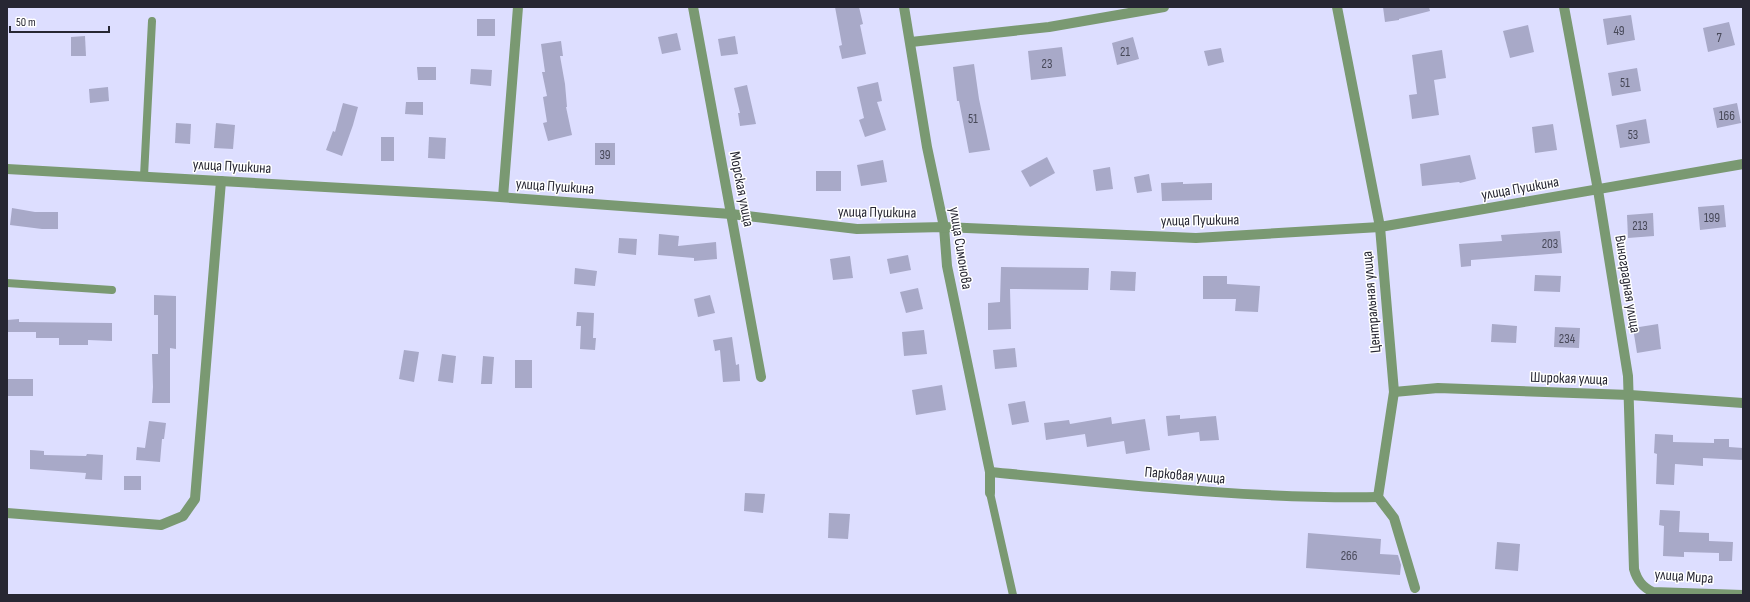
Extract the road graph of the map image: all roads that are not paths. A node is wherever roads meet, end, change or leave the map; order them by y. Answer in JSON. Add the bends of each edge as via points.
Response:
{"nodes":[{"id":1,"x":518,"y":7,"type":"edge"},
{"id":2,"x":693,"y":7,"type":"edge"},
{"id":3,"x":904,"y":7,"type":"edge"},
{"id":4,"x":1164,"y":7,"type":"edge"},
{"id":5,"x":1337,"y":7,"type":"edge"},
{"id":6,"x":1564,"y":7,"type":"edge"},
{"id":7,"x":152,"y":21,"type":"dead end"},
{"id":8,"x":911,"y":42,"type":"junction"},
{"id":9,"x":1743,"y":164,"type":"edge"},
{"id":10,"x":7,"y":169,"type":"edge"},
{"id":11,"x":144,"y":176,"type":"junction"},
{"id":12,"x":220,"y":181,"type":"junction"},
{"id":13,"x":1598,"y":190,"type":"junction"},
{"id":14,"x":503,"y":197,"type":"junction"},
{"id":15,"x":731,"y":214,"type":"junction"},
{"id":16,"x":944,"y":227,"type":"junction"},
{"id":17,"x":1380,"y":227,"type":"junction"},
{"id":18,"x":7,"y":283,"type":"edge"},
{"id":19,"x":112,"y":290,"type":"dead end"},
{"id":20,"x":761,"y":377,"type":"dead end"},
{"id":21,"x":1394,"y":392,"type":"junction"},
{"id":22,"x":1630,"y":395,"type":"junction"},
{"id":23,"x":1743,"y":403,"type":"edge"},
{"id":24,"x":990,"y":472,"type":"junction"},
{"id":25,"x":990,"y":494,"type":"joint"},
{"id":26,"x":1378,"y":497,"type":"junction"},
{"id":27,"x":7,"y":513,"type":"edge"},
{"id":28,"x":1634,"y":569,"type":"joint"},
{"id":29,"x":1415,"y":588,"type":"dead end"},
{"id":30,"x":1013,"y":595,"type":"edge"},
{"id":31,"x":1743,"y":595,"type":"edge"}],
"edges":[{"from":1,"to":14,"type":"street"},
{"from":2,"to":15,"type":"street","name":"Морская улица"},
{"from":3,"to":8,"type":"street","name":"улица Симонова"},
{"from":4,"to":8,"type":"street","via":[[1049,27]]},
{"from":5,"to":17,"type":"street","name":"Центральная улица"},
{"from":6,"to":13,"type":"street","name":"Виноградная улица"},
{"from":7,"to":11,"type":"lane"},
{"from":8,"to":16,"type":"street","name":"улица Симонова","via":[[927,147]]},
{"from":9,"to":13,"type":"street","name":"улица Пушкина"},
{"from":10,"to":11,"type":"street","name":"улица Пушкина"},
{"from":11,"to":12,"type":"street","name":"улица Пушкина"},
{"from":12,"to":14,"type":"street","name":"улица Пушкина"},
{"from":12,"to":27,"type":"street","via":[[195,499],[183,516],[161,525]]},
{"from":13,"to":17,"type":"street","name":"улица Пушкина"},
{"from":13,"to":22,"type":"street","name":"Виноградная улица"},
{"from":14,"to":15,"type":"street","name":"улица Пушкина"},
{"from":15,"to":16,"type":"street","name":"улица Пушкина","via":[[857,229]]},
{"from":15,"to":20,"type":"street","name":"Морская улица"},
{"from":16,"to":17,"type":"street","name":"улица Пушкина","via":[[1196,238]]},
{"from":16,"to":24,"type":"street","name":"улица Симонова","via":[[947,266]]},
{"from":17,"to":21,"type":"street","name":"Центральная улица"},
{"from":18,"to":19,"type":"lane"},
{"from":21,"to":22,"type":"street","name":"Широкая улица","via":[[1438,388]]},
{"from":21,"to":26,"type":"street","name":"Центральная улица"},
{"from":22,"to":23,"type":"street","name":"Широкая улица"},
{"from":22,"to":28,"type":"street","name":"Виноградная улица"},
{"from":24,"to":25,"type":"street","name":"улица Симонова"},
{"from":24,"to":26,"type":"street","name":"Парковая улица","via":[[1197,492],[1322,498]]},
{"from":25,"to":30,"type":"lane"},
{"from":26,"to":29,"type":"street","via":[[1394,518]]},
{"from":28,"to":31,"type":"street","name":"улица Мира","via":[[1640,584],[1653,592]]}]}
